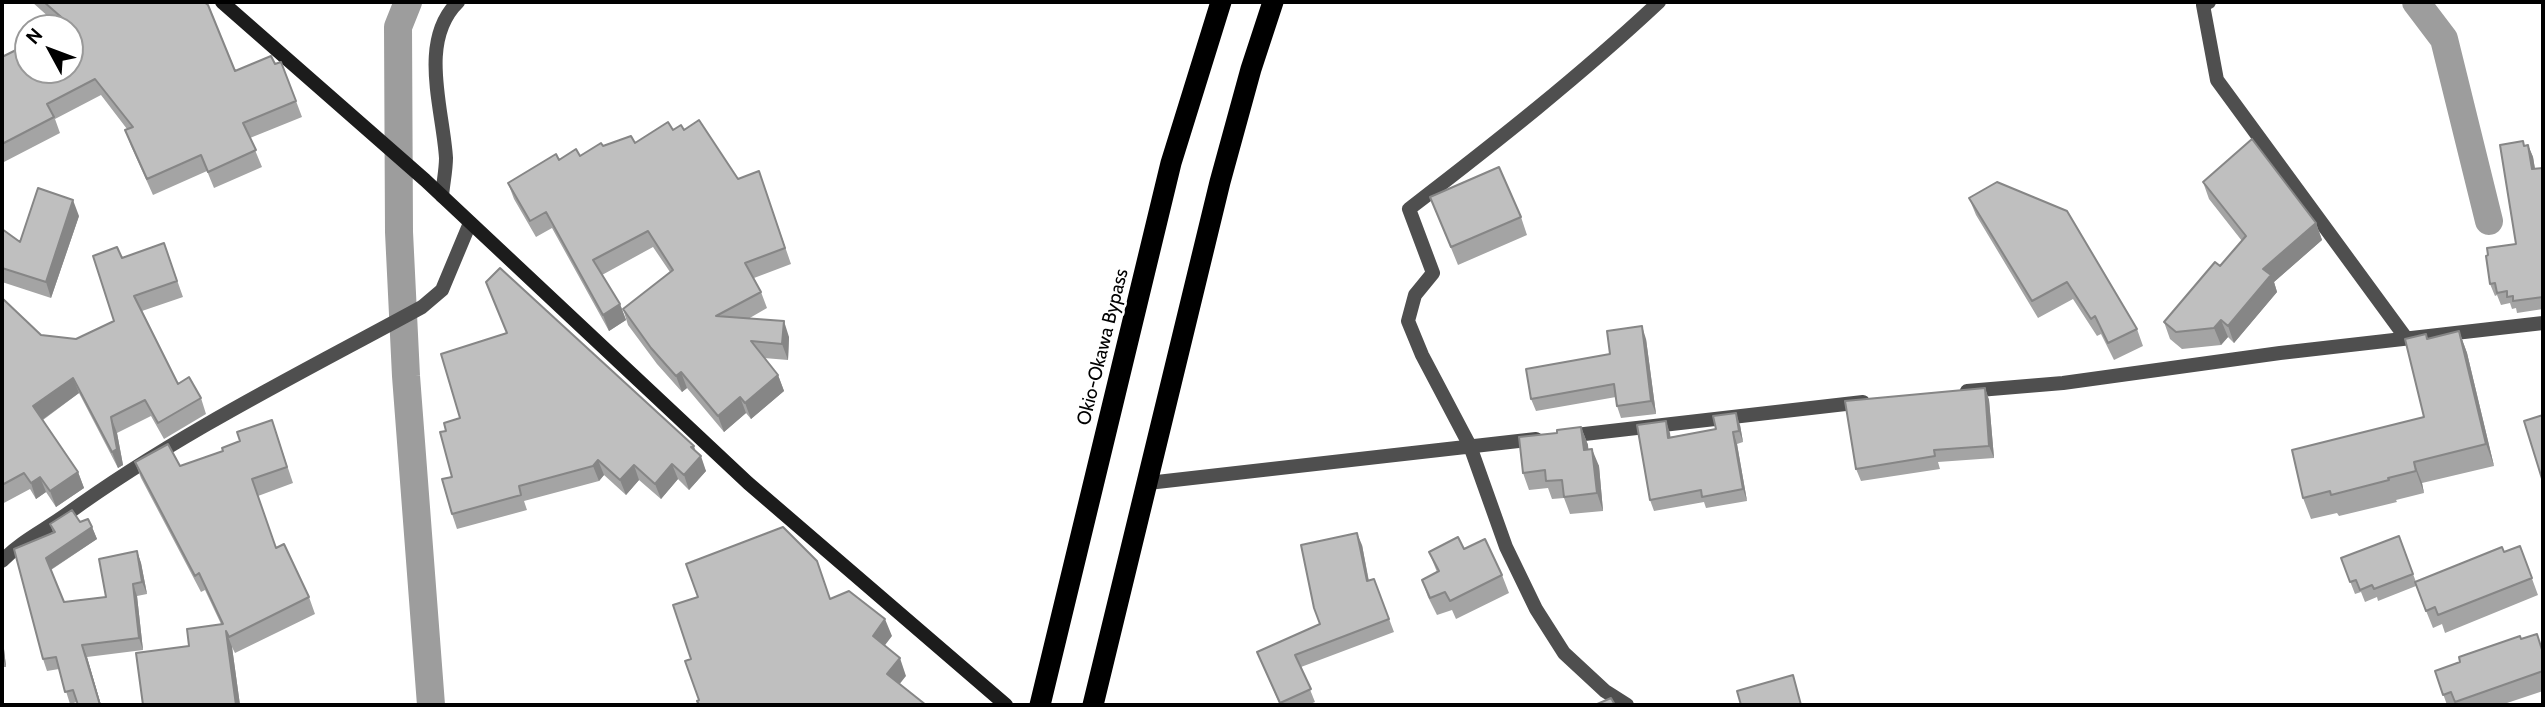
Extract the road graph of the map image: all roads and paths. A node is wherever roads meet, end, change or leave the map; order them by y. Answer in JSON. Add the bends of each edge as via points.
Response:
{"nodes":[{"id":1,"x":222,"y":2,"type":"edge"},
{"id":2,"x":458,"y":2,"type":"edge"},
{"id":3,"x":1221,"y":2,"type":"edge"},
{"id":4,"x":1273,"y":2,"type":"edge"},
{"id":5,"x":1658,"y":2,"type":"edge"},
{"id":6,"x":2209,"y":2,"type":"edge"},
{"id":7,"x":442,"y":196,"type":"junction"},
{"id":8,"x":470,"y":223,"type":"junction"},
{"id":9,"x":2543,"y":323,"type":"edge"},
{"id":10,"x":2406,"y":338,"type":"junction"},
{"id":11,"x":1958,"y":392,"type":"edge"},
{"id":12,"x":1880,"y":400,"type":"edge"},
{"id":13,"x":1470,"y":446,"type":"junction"},
{"id":14,"x":1148,"y":483,"type":"junction"},
{"id":15,"x":2,"y":561,"type":"edge"},
{"id":16,"x":1006,"y":705,"type":"edge"},
{"id":17,"x":1040,"y":705,"type":"edge"},
{"id":18,"x":1093,"y":705,"type":"edge"},
{"id":19,"x":1627,"y":705,"type":"edge"}],
"edges":[{"from":1,"to":7,"type":"street"},
{"from":2,"to":7,"type":"street","via":[[438,33],[436,77],[446,161]]},
{"from":3,"to":17,"type":"highway","name":"Okio-Okawa Bypass","via":[[1171,163]]},
{"from":4,"to":14,"type":"highway","via":[[1220,182]]},
{"from":5,"to":13,"type":"street","via":[[1607,51],[1409,209],[1433,273],[1415,295],[1408,321]]},
{"from":6,"to":10,"type":"street","via":[[2203,5],[2217,80]]},
{"from":7,"to":8,"type":"street"},
{"from":8,"to":15,"type":"street","via":[[442,290],[422,306],[205,426],[117,480]]},
{"from":8,"to":16,"type":"street","via":[[748,484]]},
{"from":9,"to":10,"type":"street"},
{"from":10,"to":11,"type":"street","via":[[2063,383]]},
{"from":12,"to":13,"type":"street"},
{"from":13,"to":14,"type":"street"},
{"from":13,"to":19,"type":"street","via":[[1506,547],[1536,610],[1564,653]]},
{"from":14,"to":18,"type":"highway"}]}
